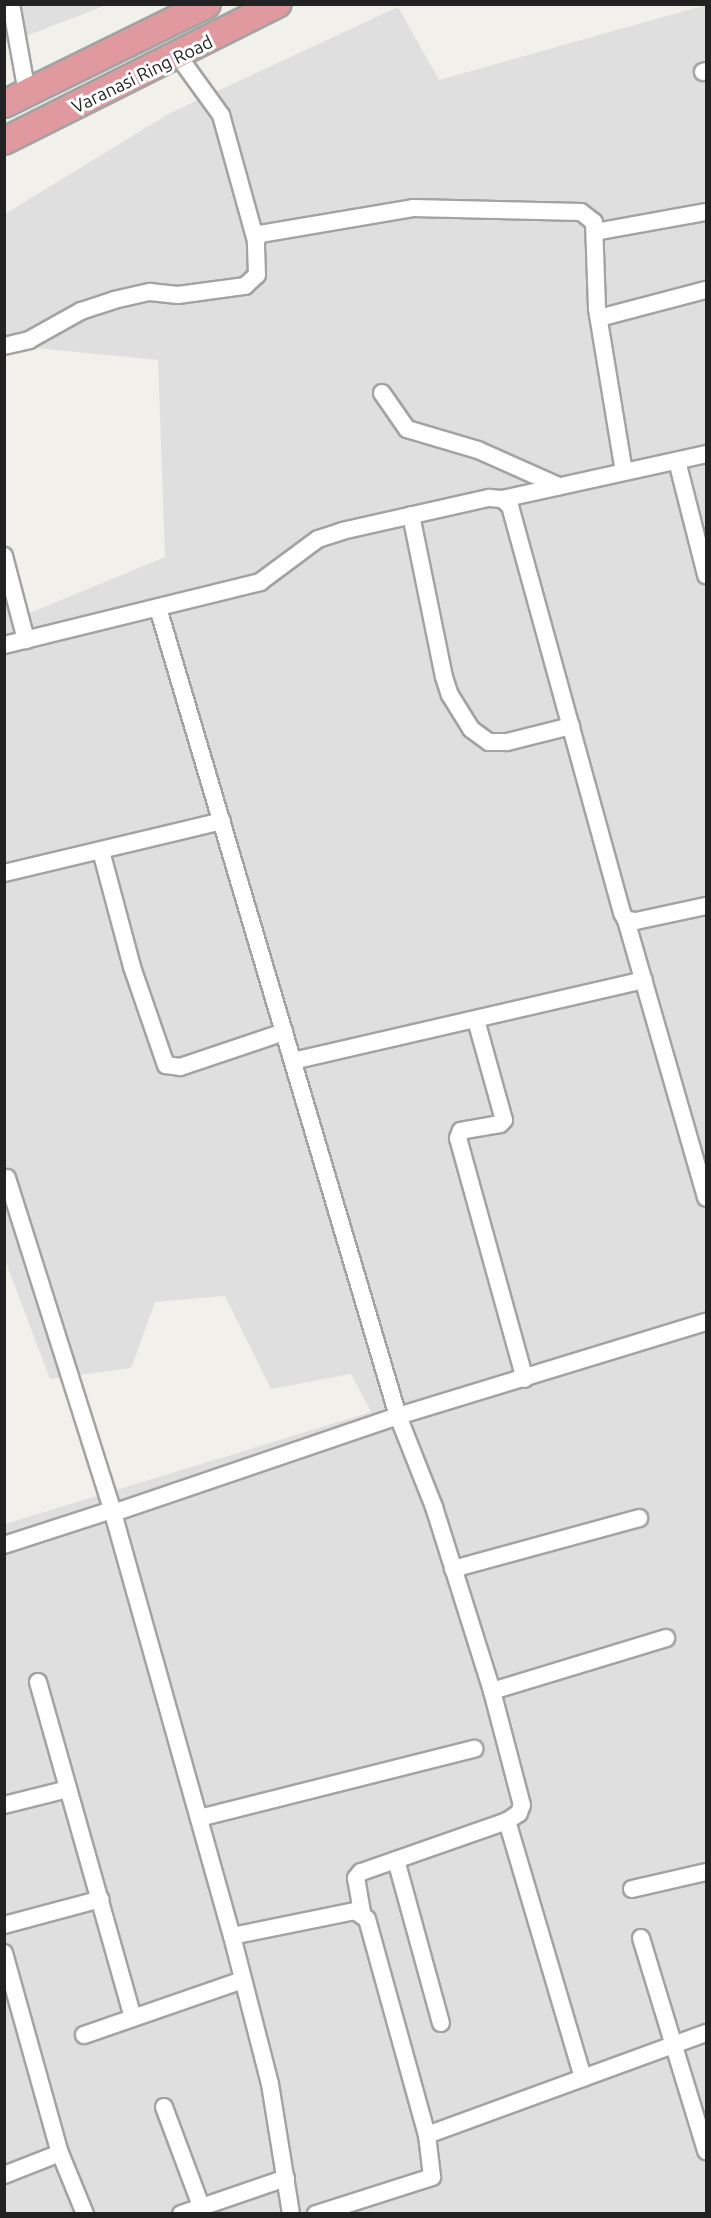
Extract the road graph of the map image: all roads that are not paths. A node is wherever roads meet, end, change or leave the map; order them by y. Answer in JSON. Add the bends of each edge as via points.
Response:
{"nodes":[{"id":1,"x":11,"y":4,"type":"edge"},
{"id":2,"x":207,"y":4,"type":"edge"},
{"id":3,"x":278,"y":4,"type":"edge"},
{"id":4,"x":179,"y":57,"type":"junction"},
{"id":5,"x":16,"y":98,"type":"edge"},
{"id":6,"x":4,"y":141,"type":"edge"},
{"id":7,"x":706,"y":212,"type":"edge"},
{"id":8,"x":595,"y":232,"type":"junction"},
{"id":9,"x":256,"y":241,"type":"junction"},
{"id":10,"x":706,"y":290,"type":"edge"},
{"id":11,"x":599,"y":318,"type":"junction"},
{"id":12,"x":4,"y":346,"type":"edge"},
{"id":13,"x":382,"y":393,"type":"dead end"},
{"id":14,"x":706,"y":454,"type":"edge"},
{"id":15,"x":677,"y":460,"type":"junction"},
{"id":16,"x":624,"y":472,"type":"junction"},
{"id":17,"x":559,"y":486,"type":"junction"},
{"id":18,"x":502,"y":499,"type":"junction"},
{"id":19,"x":411,"y":515,"type":"junction"},
{"id":20,"x":4,"y":556,"type":"edge"},
{"id":21,"x":706,"y":575,"type":"edge"},
{"id":22,"x":158,"y":608,"type":"junction"},
{"id":23,"x":26,"y":640,"type":"junction"},
{"id":24,"x":4,"y":645,"type":"edge"},
{"id":25,"x":571,"y":726,"type":"junction"},
{"id":26,"x":222,"y":821,"type":"junction"},
{"id":27,"x":101,"y":851,"type":"junction"},
{"id":28,"x":4,"y":873,"type":"edge"},
{"id":29,"x":706,"y":906,"type":"edge"},
{"id":30,"x":626,"y":920,"type":"junction"},
{"id":31,"x":644,"y":980,"type":"junction"},
{"id":32,"x":477,"y":1020,"type":"junction"},
{"id":33,"x":284,"y":1032,"type":"junction"},
{"id":34,"x":293,"y":1061,"type":"junction"},
{"id":35,"x":5,"y":1176,"type":"edge"},
{"id":36,"x":706,"y":1198,"type":"edge"},
{"id":37,"x":706,"y":1322,"type":"edge"},
{"id":38,"x":525,"y":1379,"type":"junction"},
{"id":39,"x":398,"y":1416,"type":"junction"},
{"id":40,"x":112,"y":1511,"type":"junction"},
{"id":41,"x":639,"y":1518,"type":"dead end"},
{"id":42,"x":4,"y":1545,"type":"edge"},
{"id":43,"x":453,"y":1569,"type":"junction"},
{"id":44,"x":666,"y":1638,"type":"dead end"},
{"id":45,"x":38,"y":1682,"type":"dead end"},
{"id":46,"x":492,"y":1691,"type":"junction"},
{"id":47,"x":474,"y":1749,"type":"dead end"},
{"id":48,"x":68,"y":1789,"type":"junction"},
{"id":49,"x":4,"y":1805,"type":"edge"},
{"id":50,"x":199,"y":1818,"type":"junction"},
{"id":51,"x":507,"y":1821,"type":"junction"},
{"id":52,"x":396,"y":1860,"type":"junction"},
{"id":53,"x":706,"y":1872,"type":"edge"},
{"id":54,"x":632,"y":1889,"type":"dead end"},
{"id":55,"x":100,"y":1899,"type":"junction"},
{"id":56,"x":362,"y":1912,"type":"junction"},
{"id":57,"x":4,"y":1925,"type":"edge"},
{"id":58,"x":232,"y":1936,"type":"junction"},
{"id":59,"x":641,"y":1938,"type":"dead end"},
{"id":60,"x":4,"y":1953,"type":"edge"},
{"id":61,"x":243,"y":1980,"type":"junction"},
{"id":62,"x":12,"y":2009,"type":"edge"},
{"id":63,"x":132,"y":2018,"type":"junction"},
{"id":64,"x":441,"y":2024,"type":"dead end"},
{"id":65,"x":706,"y":2033,"type":"edge"},
{"id":66,"x":84,"y":2035,"type":"dead end"},
{"id":67,"x":675,"y":2045,"type":"junction"},
{"id":68,"x":583,"y":2078,"type":"junction"},
{"id":69,"x":164,"y":2107,"type":"dead end"},
{"id":70,"x":427,"y":2135,"type":"junction"},
{"id":71,"x":706,"y":2151,"type":"edge"},
{"id":72,"x":60,"y":2153,"type":"junction"},
{"id":73,"x":4,"y":2175,"type":"edge"},
{"id":74,"x":286,"y":2178,"type":"junction"},
{"id":75,"x":201,"y":2206,"type":"junction"},
{"id":76,"x":85,"y":2214,"type":"edge"},
{"id":77,"x":181,"y":2214,"type":"edge"},
{"id":78,"x":291,"y":2214,"type":"edge"},
{"id":79,"x":316,"y":2214,"type":"edge"}],
"edges":[{"from":1,"to":5,"type":"street"},
{"from":2,"to":5,"type":"highway","name":"Varanasi Ring Road"},
{"from":3,"to":4,"type":"highway","name":"Varanasi Ring Road"},
{"from":4,"to":6,"type":"highway","name":"Varanasi Ring Road"},
{"from":4,"to":9,"type":"street","via":[[221,115]]},
{"from":7,"to":8,"type":"street"},
{"from":8,"to":9,"type":"street","via":[[594,222],[581,212],[431,207],[268,233]]},
{"from":8,"to":11,"type":"street"},
{"from":9,"to":12,"type":"street","via":[[257,274],[245,286],[178,295],[150,292],[114,300],[81,311],[29,340]]},
{"from":10,"to":11,"type":"street"},
{"from":11,"to":16,"type":"street"},
{"from":13,"to":17,"type":"street","via":[[407,429],[478,450]]},
{"from":14,"to":15,"type":"street"},
{"from":15,"to":16,"type":"street"},
{"from":15,"to":21,"type":"street"},
{"from":16,"to":17,"type":"street"},
{"from":17,"to":18,"type":"street"},
{"from":18,"to":19,"type":"street","via":[[489,498]]},
{"from":18,"to":25,"type":"street","via":[[510,507]]},
{"from":19,"to":22,"type":"street","via":[[318,539],[260,582]]},
{"from":19,"to":25,"type":"street","via":[[444,677],[471,729],[489,742],[507,742]]},
{"from":20,"to":23,"type":"street"},
{"from":22,"to":23,"type":"street"},
{"from":22,"to":26,"type":"street"},
{"from":23,"to":24,"type":"street"},
{"from":25,"to":30,"type":"street"},
{"from":26,"to":27,"type":"street"},
{"from":26,"to":33,"type":"street"},
{"from":27,"to":28,"type":"street"},
{"from":27,"to":33,"type":"street","via":[[132,967],[166,1065],[180,1067]]},
{"from":29,"to":30,"type":"street"},
{"from":30,"to":31,"type":"street"},
{"from":31,"to":32,"type":"street"},
{"from":31,"to":36,"type":"street"},
{"from":32,"to":34,"type":"street"},
{"from":32,"to":38,"type":"street","via":[[504,1120],[461,1131],[458,1138]]},
{"from":33,"to":34,"type":"street"},
{"from":34,"to":39,"type":"street"},
{"from":35,"to":40,"type":"street"},
{"from":37,"to":38,"type":"street"},
{"from":38,"to":39,"type":"street"},
{"from":39,"to":40,"type":"street"},
{"from":39,"to":43,"type":"street"},
{"from":40,"to":42,"type":"street"},
{"from":40,"to":50,"type":"street"},
{"from":41,"to":43,"type":"street"},
{"from":43,"to":46,"type":"street"},
{"from":44,"to":46,"type":"street"},
{"from":45,"to":48,"type":"street"},
{"from":46,"to":51,"type":"street","via":[[522,1805],[519,1813]]},
{"from":47,"to":50,"type":"street"},
{"from":48,"to":49,"type":"street"},
{"from":48,"to":55,"type":"street"},
{"from":50,"to":58,"type":"street"},
{"from":51,"to":52,"type":"street"},
{"from":51,"to":68,"type":"street"},
{"from":52,"to":56,"type":"street","via":[[357,1875]]},
{"from":52,"to":64,"type":"street"},
{"from":53,"to":54,"type":"street"},
{"from":55,"to":57,"type":"street"},
{"from":55,"to":63,"type":"street"},
{"from":56,"to":58,"type":"street","via":[[339,1913]]},
{"from":56,"to":70,"type":"street","via":[[368,1918]]},
{"from":58,"to":61,"type":"street"},
{"from":59,"to":67,"type":"street"},
{"from":60,"to":62,"type":"street"},
{"from":61,"to":63,"type":"street"},
{"from":61,"to":74,"type":"street","via":[[270,2084]]},
{"from":62,"to":72,"type":"street"},
{"from":63,"to":66,"type":"street"},
{"from":65,"to":67,"type":"street"},
{"from":67,"to":68,"type":"street"},
{"from":67,"to":71,"type":"street"},
{"from":68,"to":70,"type":"street"},
{"from":69,"to":75,"type":"street"},
{"from":70,"to":79,"type":"street","via":[[433,2172],[426,2181]]},
{"from":72,"to":73,"type":"street"},
{"from":72,"to":76,"type":"street"},
{"from":74,"to":75,"type":"street"},
{"from":74,"to":78,"type":"street"},
{"from":75,"to":77,"type":"street"}]}
